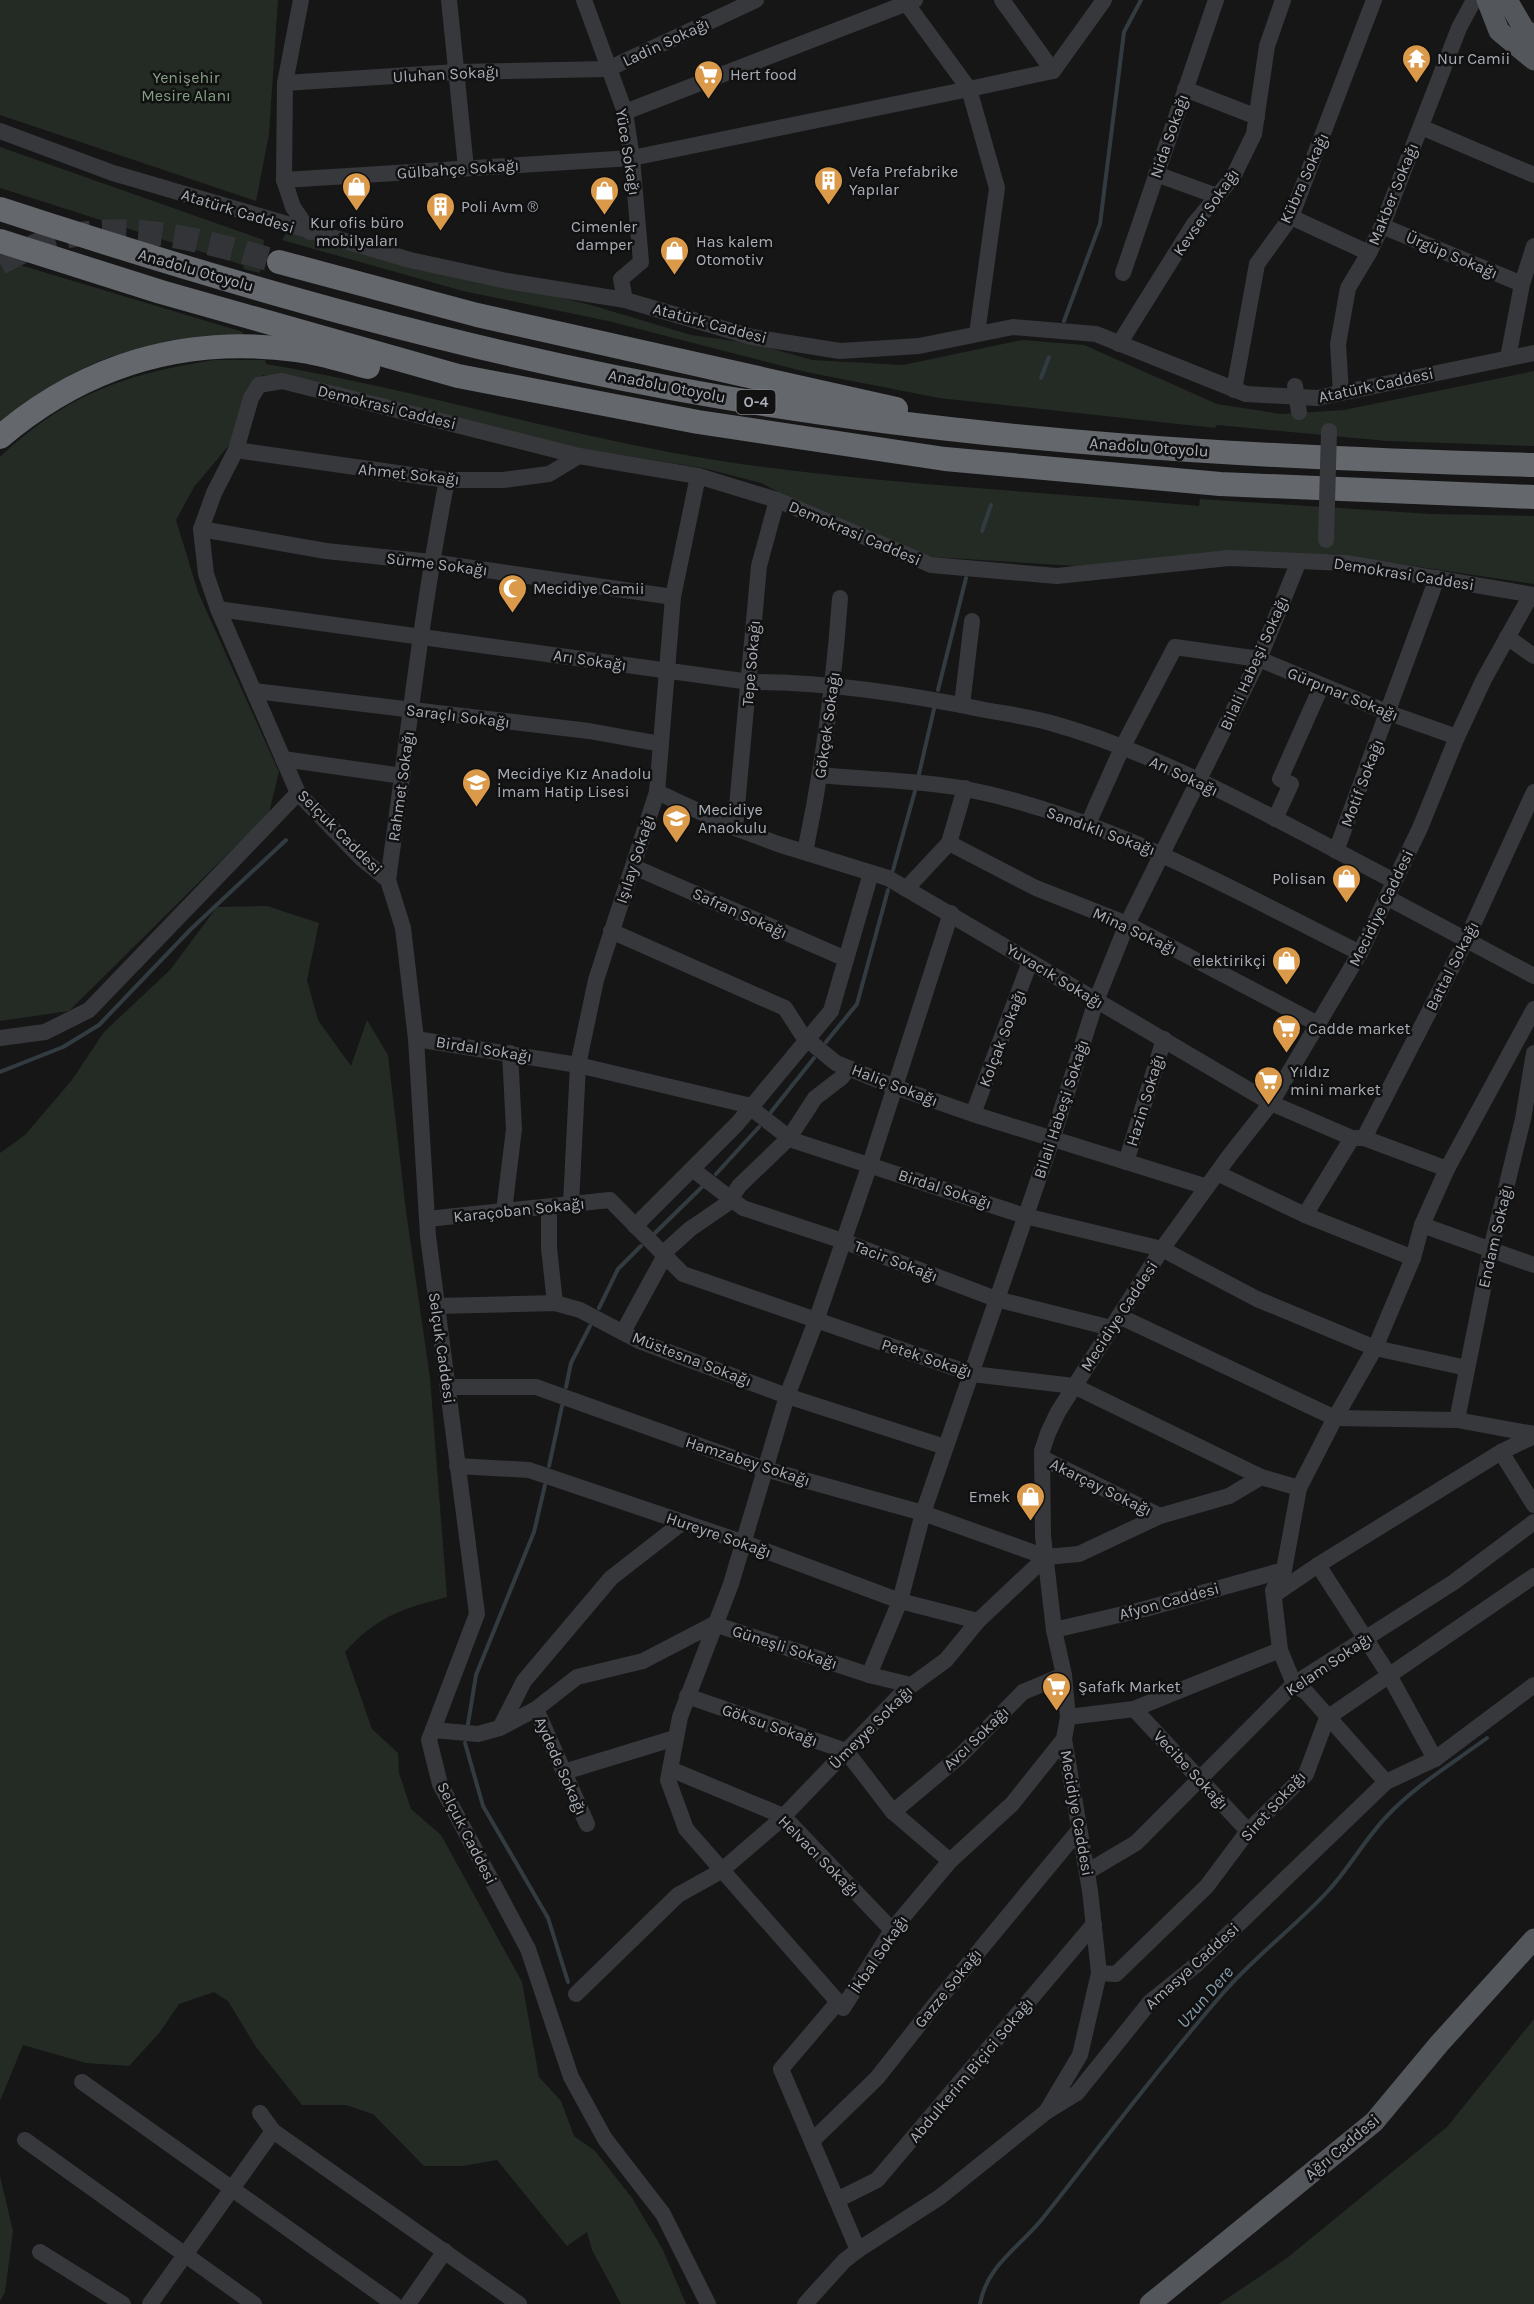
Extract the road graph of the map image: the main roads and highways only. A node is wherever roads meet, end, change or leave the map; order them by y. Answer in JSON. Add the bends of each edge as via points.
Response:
{"nodes":[{"id":1,"x":1487,"y":0,"type":"edge"},
{"id":2,"x":1507,"y":0,"type":"edge"},
{"id":3,"x":1534,"y":36,"type":"edge"},
{"id":4,"x":1534,"y":60,"type":"edge"},
{"id":5,"x":0,"y":209,"type":"edge"},
{"id":6,"x":0,"y":242,"type":"edge"},
{"id":7,"x":279,"y":262,"type":"tunnel mouth"},
{"id":8,"x":458,"y":376,"type":"junction"},
{"id":9,"x":984,"y":434,"type":"junction"},
{"id":10,"x":0,"y":437,"type":"edge"},
{"id":11,"x":1534,"y":465,"type":"edge"},
{"id":12,"x":1534,"y":497,"type":"edge"},
{"id":13,"x":1534,"y":1939,"type":"edge"},
{"id":14,"x":1150,"y":2304,"type":"edge"}],
"edges":[{"from":1,"to":4,"type":"main road","via":[[1499,31]]},
{"from":2,"to":3,"type":"main road","via":[[1524,29]]},
{"from":5,"to":9,"type":"highway","name":"Anadolu Otoyolu","number":"O-4","via":[[216,277],[542,362],[722,397]]},
{"from":6,"to":8,"type":"highway","name":"Anadolu Otoyolu","number":"O-4"},
{"from":7,"to":9,"type":"highway","via":[[477,315],[876,404]]},
{"from":8,"to":10,"type":"highway","via":[[401,375],[298,350],[230,346],[186,351],[140,359],[104,371],[38,407]]},
{"from":8,"to":12,"type":"highway","name":"Anadolu Otoyolu","number":"O-4","via":[[698,422],[945,459],[1220,484]]},
{"from":9,"to":11,"type":"highway","name":"Anadolu Otoyolu","number":"O-4","via":[[1289,457]]},
{"from":13,"to":14,"type":"main road","name":"Ağrı Caddesi","via":[[1374,2122]]}]}
